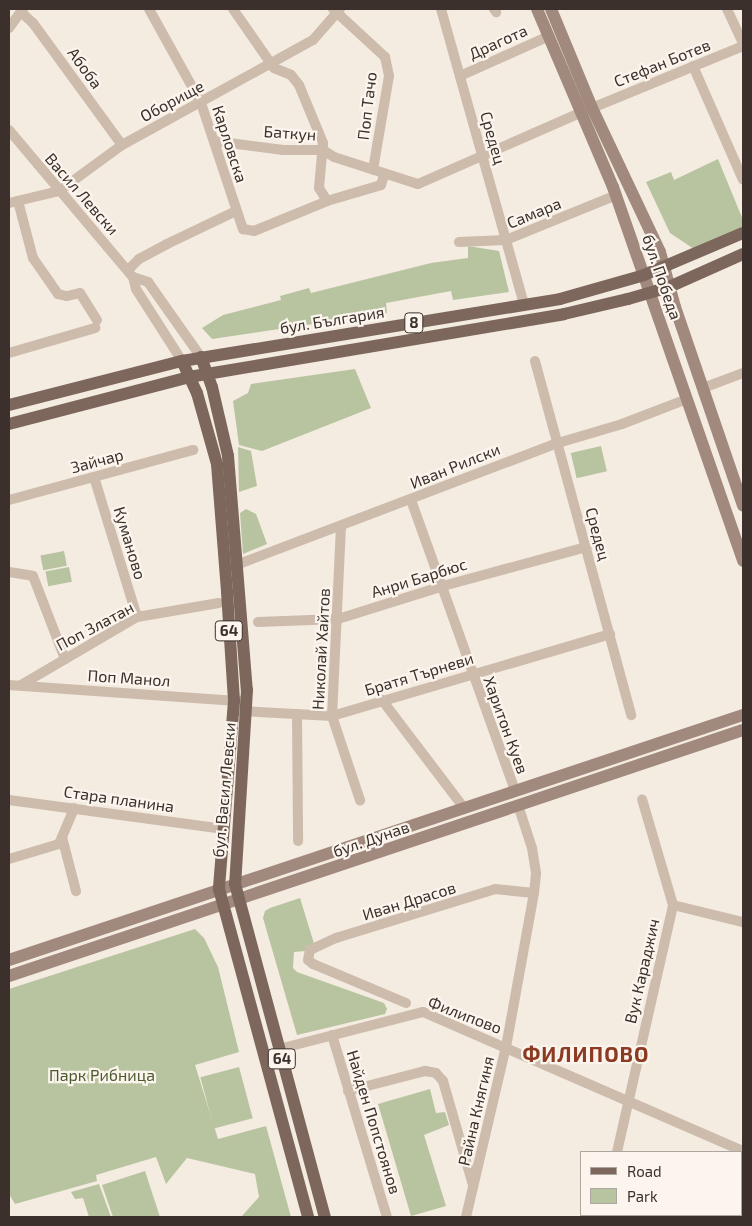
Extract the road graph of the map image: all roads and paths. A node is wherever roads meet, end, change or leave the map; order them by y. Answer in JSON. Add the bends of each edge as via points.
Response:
{"nodes":[{"id":1,"x":149,"y":9,"type":"edge"},
{"id":2,"x":233,"y":9,"type":"edge"},
{"id":3,"x":441,"y":9,"type":"edge"},
{"id":4,"x":537,"y":9,"type":"edge"},
{"id":5,"x":551,"y":9,"type":"edge"},
{"id":6,"x":727,"y":9,"type":"edge"},
{"id":7,"x":22,"y":10,"type":"edge"},
{"id":8,"x":337,"y":10,"type":"edge"},
{"id":9,"x":9,"y":28,"type":"edge"},
{"id":10,"x":549,"y":36,"type":"junction"},
{"id":11,"x":743,"y":45,"type":"edge"},
{"id":12,"x":270,"y":63,"type":"junction"},
{"id":13,"x":693,"y":66,"type":"junction"},
{"id":14,"x":460,"y":76,"type":"junction"},
{"id":15,"x":201,"y":103,"type":"junction"},
{"id":16,"x":586,"y":110,"type":"junction"},
{"id":17,"x":9,"y":130,"type":"edge"},
{"id":18,"x":214,"y":141,"type":"junction"},
{"id":19,"x":122,"y":145,"type":"junction"},
{"id":20,"x":323,"y":150,"type":"junction"},
{"id":21,"x":484,"y":157,"type":"junction"},
{"id":22,"x":373,"y":170,"type":"junction"},
{"id":23,"x":384,"y":175,"type":"junction"},
{"id":24,"x":743,"y":180,"type":"edge"},
{"id":25,"x":418,"y":184,"type":"joint"},
{"id":26,"x":59,"y":191,"type":"junction"},
{"id":27,"x":616,"y":195,"type":"junction"},
{"id":28,"x":326,"y":201,"type":"junction"},
{"id":29,"x":14,"y":202,"type":"edge"},
{"id":30,"x":236,"y":211,"type":"junction"},
{"id":31,"x":743,"y":233,"type":"edge"},
{"id":32,"x":506,"y":240,"type":"junction"},
{"id":33,"x":460,"y":242,"type":"dead end"},
{"id":34,"x":743,"y":254,"type":"edge"},
{"id":35,"x":664,"y":267,"type":"junction"},
{"id":36,"x":131,"y":273,"type":"junction"},
{"id":37,"x":644,"y":275,"type":"junction"},
{"id":38,"x":669,"y":287,"type":"junction"},
{"id":39,"x":651,"y":293,"type":"junction"},
{"id":40,"x":524,"y":305,"type":"junction"},
{"id":41,"x":9,"y":353,"type":"edge"},
{"id":42,"x":202,"y":357,"type":"junction"},
{"id":43,"x":182,"y":361,"type":"junction"},
{"id":44,"x":535,"y":361,"type":"dead end"},
{"id":45,"x":208,"y":373,"type":"junction"},
{"id":46,"x":743,"y":374,"type":"edge"},
{"id":47,"x":188,"y":377,"type":"junction"},
{"id":48,"x":703,"y":388,"type":"junction"},
{"id":49,"x":687,"y":399,"type":"junction"},
{"id":50,"x":9,"y":404,"type":"edge"},
{"id":51,"x":9,"y":424,"type":"edge"},
{"id":52,"x":558,"y":443,"type":"junction"},
{"id":53,"x":193,"y":450,"type":"dead end"},
{"id":54,"x":94,"y":477,"type":"junction"},
{"id":55,"x":9,"y":500,"type":"edge"},
{"id":56,"x":411,"y":500,"type":"junction"},
{"id":57,"x":743,"y":506,"type":"edge"},
{"id":58,"x":341,"y":526,"type":"junction"},
{"id":59,"x":587,"y":547,"type":"junction"},
{"id":60,"x":743,"y":561,"type":"edge"},
{"id":61,"x":230,"y":567,"type":"junction"},
{"id":62,"x":9,"y":572,"type":"edge"},
{"id":63,"x":442,"y":586,"type":"junction"},
{"id":64,"x":219,"y":603,"type":"dead end"},
{"id":65,"x":138,"y":617,"type":"junction"},
{"id":66,"x":338,"y":619,"type":"junction"},
{"id":67,"x":258,"y":622,"type":"dead end"},
{"id":68,"x":610,"y":634,"type":"junction"},
{"id":69,"x":65,"y":659,"type":"junction"},
{"id":70,"x":471,"y":674,"type":"junction"},
{"id":71,"x":9,"y":685,"type":"edge"},
{"id":72,"x":21,"y":685,"type":"junction"},
{"id":73,"x":382,"y":700,"type":"junction"},
{"id":74,"x":233,"y":706,"type":"junction"},
{"id":75,"x":247,"y":706,"type":"junction"},
{"id":76,"x":297,"y":714,"type":"junction"},
{"id":77,"x":632,"y":715,"type":"dead end"},
{"id":78,"x":332,"y":716,"type":"junction"},
{"id":79,"x":743,"y":716,"type":"edge"},
{"id":80,"x":743,"y":730,"type":"edge"},
{"id":81,"x":514,"y":791,"type":"junction"},
{"id":82,"x":642,"y":799,"type":"dead end"},
{"id":83,"x":9,"y":800,"type":"edge"},
{"id":84,"x":360,"y":800,"type":"dead end"},
{"id":85,"x":518,"y":805,"type":"junction"},
{"id":86,"x":74,"y":808,"type":"junction"},
{"id":87,"x":464,"y":808,"type":"junction"},
{"id":88,"x":224,"y":829,"type":"junction"},
{"id":89,"x":62,"y":837,"type":"junction"},
{"id":90,"x":298,"y":842,"type":"dead end"},
{"id":91,"x":9,"y":858,"type":"edge"},
{"id":92,"x":235,"y":884,"type":"junction"},
{"id":93,"x":219,"y":889,"type":"junction"},
{"id":94,"x":76,"y":891,"type":"dead end"},
{"id":95,"x":534,"y":893,"type":"junction"},
{"id":96,"x":239,"y":901,"type":"junction"},
{"id":97,"x":673,"y":905,"type":"junction"},
{"id":98,"x":222,"y":906,"type":"junction"},
{"id":99,"x":743,"y":922,"type":"edge"},
{"id":100,"x":9,"y":960,"type":"edge"},
{"id":101,"x":313,"y":964,"type":"joint"},
{"id":102,"x":9,"y":976,"type":"edge"},
{"id":103,"x":406,"y":1004,"type":"dead end"},
{"id":104,"x":332,"y":1035,"type":"junction"},
{"id":105,"x":506,"y":1047,"type":"junction"},
{"id":106,"x":280,"y":1049,"type":"junction"},
{"id":107,"x":348,"y":1090,"type":"junction"},
{"id":108,"x":628,"y":1101,"type":"junction"},
{"id":109,"x":616,"y":1151,"type":"edge"},
{"id":110,"x":743,"y":1151,"type":"edge"},
{"id":111,"x":473,"y":1187,"type":"junction"},
{"id":112,"x":308,"y":1217,"type":"edge"},
{"id":113,"x":326,"y":1217,"type":"edge"},
{"id":114,"x":387,"y":1217,"type":"edge"},
{"id":115,"x":466,"y":1217,"type":"edge"}],
"edges":[{"from":1,"to":15,"type":"street","name":"Карловска"},
{"from":2,"to":12,"type":"street"},
{"from":3,"to":14,"type":"street","name":"Средец"},
{"from":4,"to":10,"type":"main road","name":"бул. Победа"},
{"from":5,"to":16,"type":"main road","name":"бул. Победа"},
{"from":6,"to":11,"type":"street"},
{"from":7,"to":9,"type":"street"},
{"from":7,"to":19,"type":"street","name":"Абоба"},
{"from":8,"to":12,"type":"street","name":"Оборище","via":[[313,40]]},
{"from":8,"to":22,"type":"street","name":"Поп Тачо","via":[[385,57],[389,76]]},
{"from":10,"to":14,"type":"street","name":"Драгота"},
{"from":10,"to":16,"type":"main road","name":"бул. Победа"},
{"from":11,"to":13,"type":"street","name":"Стефан Ботев"},
{"from":12,"to":15,"type":"street","name":"Оборище"},
{"from":12,"to":20,"type":"street","via":[[296,79]]},
{"from":13,"to":16,"type":"street","name":"Стефан Ботев"},
{"from":13,"to":24,"type":"street"},
{"from":14,"to":21,"type":"street","name":"Средец"},
{"from":15,"to":18,"type":"street","name":"Карловска"},
{"from":15,"to":19,"type":"street","name":"Оборище"},
{"from":16,"to":21,"type":"street","name":"Стефан Ботев"},
{"from":16,"to":27,"type":"main road","name":"бул. Победа"},
{"from":16,"to":35,"type":"main road","name":"бул. Победа","via":[[660,252]]},
{"from":17,"to":26,"type":"street","name":"Васил Левски"},
{"from":18,"to":20,"type":"street","name":"Баткун"},
{"from":18,"to":30,"type":"street","name":"Карловска"},
{"from":19,"to":26,"type":"street","name":"Оборище"},
{"from":20,"to":22,"type":"street","name":"Баткун"},
{"from":20,"to":28,"type":"street","via":[[319,188]]},
{"from":21,"to":25,"type":"street","name":"Стефан Ботев"},
{"from":21,"to":32,"type":"street","name":"Средец"},
{"from":22,"to":23,"type":"street","name":"Баткун"},
{"from":23,"to":25,"type":"street","name":"Баткун"},
{"from":23,"to":28,"type":"street","via":[[381,186]]},
{"from":26,"to":29,"type":"street","name":"Оборище"},
{"from":26,"to":36,"type":"street","name":"Васил Левски"},
{"from":27,"to":32,"type":"street","name":"Самара"},
{"from":27,"to":37,"type":"main road","name":"бул. Победа"},
{"from":28,"to":30,"type":"street","name":"Карловска","via":[[254,231],[244,229]]},
{"from":29,"to":41,"type":"street","via":[[33,258],[58,294],[80,293],[96,324]]},
{"from":30,"to":36,"type":"street","via":[[139,259]]},
{"from":31,"to":35,"type":"main road","name":"бул. България","number":"8"},
{"from":32,"to":33,"type":"street","name":"Самара"},
{"from":32,"to":40,"type":"street","name":"Средец"},
{"from":34,"to":38,"type":"main road","name":"бул. България","number":"8"},
{"from":35,"to":37,"type":"main road","name":"бул. България","number":"8"},
{"from":35,"to":38,"type":"main road","name":"бул. Победа"},
{"from":36,"to":42,"type":"street","name":"Васил Левски","via":[[148,282]]},
{"from":36,"to":43,"type":"street","name":"Васил Левски","via":[[136,289]]},
{"from":37,"to":39,"type":"main road","name":"бул. Победа"},
{"from":37,"to":40,"type":"main road","name":"бул. България","number":"8","via":[[560,299]]},
{"from":38,"to":39,"type":"main road","name":"бул. България","number":"8"},
{"from":38,"to":48,"type":"main road","name":"бул. Победа"},
{"from":39,"to":45,"type":"main road","name":"бул. България","number":"8","via":[[564,314]]},
{"from":39,"to":49,"type":"main road","name":"бул. Победа"},
{"from":40,"to":42,"type":"main road","name":"бул. България","number":"8"},
{"from":42,"to":43,"type":"main road","name":"бул. България","number":"8"},
{"from":42,"to":45,"type":"main road","name":"бул. Васил Левски","number":"64"},
{"from":43,"to":47,"type":"main road","name":"бул. Васил Левски","number":"64"},
{"from":43,"to":50,"type":"main road","name":"бул. България","number":"8"},
{"from":44,"to":52,"type":"street","name":"Средец"},
{"from":45,"to":47,"type":"main road","name":"бул. България","number":"8"},
{"from":45,"to":61,"type":"main road","name":"бул. Васил Левски","number":"64","via":[[228,456]]},
{"from":46,"to":48,"type":"street"},
{"from":47,"to":51,"type":"main road","name":"бул. България","number":"8"},
{"from":47,"to":61,"type":"main road","name":"бул. Васил Левски","number":"64","via":[[197,392],[217,464]]},
{"from":48,"to":57,"type":"main road","name":"бул. Победа"},
{"from":49,"to":52,"type":"street","name":"Иван Рилски","via":[[622,424]]},
{"from":49,"to":60,"type":"main road","name":"бул. Победа"},
{"from":52,"to":56,"type":"street","name":"Иван Рилски"},
{"from":52,"to":59,"type":"street","name":"Средец"},
{"from":53,"to":54,"type":"street","name":"Зайчар"},
{"from":54,"to":55,"type":"street","name":"Зайчар"},
{"from":54,"to":65,"type":"street","name":"Куманово"},
{"from":56,"to":58,"type":"street","name":"Иван Рилски"},
{"from":56,"to":63,"type":"street","name":"Харитон Куев"},
{"from":58,"to":61,"type":"street","name":"Иван Рилски"},
{"from":58,"to":66,"type":"street","name":"Николай Хайтов"},
{"from":59,"to":63,"type":"street","name":"Анри Барбюс"},
{"from":59,"to":68,"type":"street","name":"Средец"},
{"from":61,"to":74,"type":"main road","name":"бул. Васил Левски","number":"64"},
{"from":61,"to":75,"type":"main road","name":"бул. Васил Левски","number":"64"},
{"from":62,"to":69,"type":"street","via":[[33,576]]},
{"from":63,"to":66,"type":"street","name":"Анри Барбюс"},
{"from":63,"to":70,"type":"street","name":"Харитон Куев"},
{"from":64,"to":65,"type":"street","name":"Поп Златан"},
{"from":65,"to":69,"type":"street","name":"Поп Златан"},
{"from":66,"to":67,"type":"street","name":"Анри Барбюс"},
{"from":66,"to":78,"type":"street","name":"Николай Хайтов"},
{"from":68,"to":70,"type":"street","name":"Братя Търневи"},
{"from":68,"to":77,"type":"street","name":"Средец"},
{"from":69,"to":72,"type":"street","name":"Поп Златан"},
{"from":70,"to":73,"type":"street","name":"Братя Търневи"},
{"from":70,"to":81,"type":"street","name":"Харитон Куев"},
{"from":71,"to":72,"type":"street","name":"Поп Манол"},
{"from":72,"to":74,"type":"street","name":"Поп Манол"},
{"from":73,"to":78,"type":"street","name":"Братя Търневи"},
{"from":73,"to":87,"type":"street"},
{"from":74,"to":75,"type":"street","name":"Поп Манол"},
{"from":74,"to":88,"type":"main road","name":"бул. Васил Левски","number":"64"},
{"from":75,"to":76,"type":"street","name":"Братя Търневи"},
{"from":75,"to":92,"type":"main road","name":"бул. Васил Левски","number":"64"},
{"from":76,"to":78,"type":"street","name":"Братя Търневи"},
{"from":76,"to":90,"type":"street"},
{"from":78,"to":84,"type":"street","name":"Николай Хайтов"},
{"from":79,"to":81,"type":"main road","name":"бул. Дунав"},
{"from":80,"to":85,"type":"main road","name":"бул. Дунав"},
{"from":81,"to":87,"type":"main road","name":"бул. Дунав"},
{"from":82,"to":97,"type":"street","name":"Вук Караджич"},
{"from":83,"to":86,"type":"street","name":"Стара планина"},
{"from":85,"to":95,"type":"street","name":"Райна Княгиня","via":[[532,848],[536,873]]},
{"from":85,"to":96,"type":"main road","name":"бул. Дунав"},
{"from":86,"to":88,"type":"street","name":"Стара планина"},
{"from":86,"to":89,"type":"street"},
{"from":87,"to":92,"type":"main road","name":"бул. Дунав"},
{"from":88,"to":93,"type":"main road","name":"бул. Васил Левски","number":"64"},
{"from":89,"to":91,"type":"street","via":[[59,844]]},
{"from":89,"to":94,"type":"street"},
{"from":92,"to":93,"type":"main road","name":"бул. Дунав"},
{"from":92,"to":96,"type":"main road","name":"бул. Васил Левски","number":"64"},
{"from":93,"to":98,"type":"main road","name":"бул. Васил Левски","number":"64"},
{"from":93,"to":100,"type":"main road","name":"бул. Дунав"},
{"from":95,"to":101,"type":"street","name":"Иван Драсов","via":[[495,889],[336,938],[310,950],[308,960]]},
{"from":95,"to":105,"type":"street","name":"Райна Княгиня"},
{"from":96,"to":98,"type":"main road","name":"бул. Дунав"},
{"from":96,"to":106,"type":"main road","name":"бул. Васил Левски","number":"64"},
{"from":97,"to":99,"type":"street"},
{"from":97,"to":108,"type":"street","name":"Вук Караджич"},
{"from":98,"to":102,"type":"main road","name":"бул. Дунав"},
{"from":98,"to":112,"type":"main road","name":"бул. Васил Левски","number":"64"},
{"from":101,"to":103,"type":"street","name":"Филипово"},
{"from":104,"to":105,"type":"street","name":"Филипово","via":[[423,1012]]},
{"from":104,"to":106,"type":"street","name":"Филипово"},
{"from":104,"to":107,"type":"street","name":"Найден Попстоянов"},
{"from":105,"to":108,"type":"street","name":"Филипово"},
{"from":105,"to":111,"type":"street","name":"Райна Княгиня"},
{"from":106,"to":113,"type":"main road","name":"бул. Васил Левски","number":"64"},
{"from":107,"to":111,"type":"street","via":[[425,1071],[436,1073],[443,1081]]},
{"from":107,"to":114,"type":"street","name":"Найден Попстоянов"},
{"from":108,"to":109,"type":"street","name":"Вук Караджич"},
{"from":108,"to":110,"type":"street","name":"Филипово"},
{"from":111,"to":115,"type":"street","name":"Райна Княгиня"}]}
